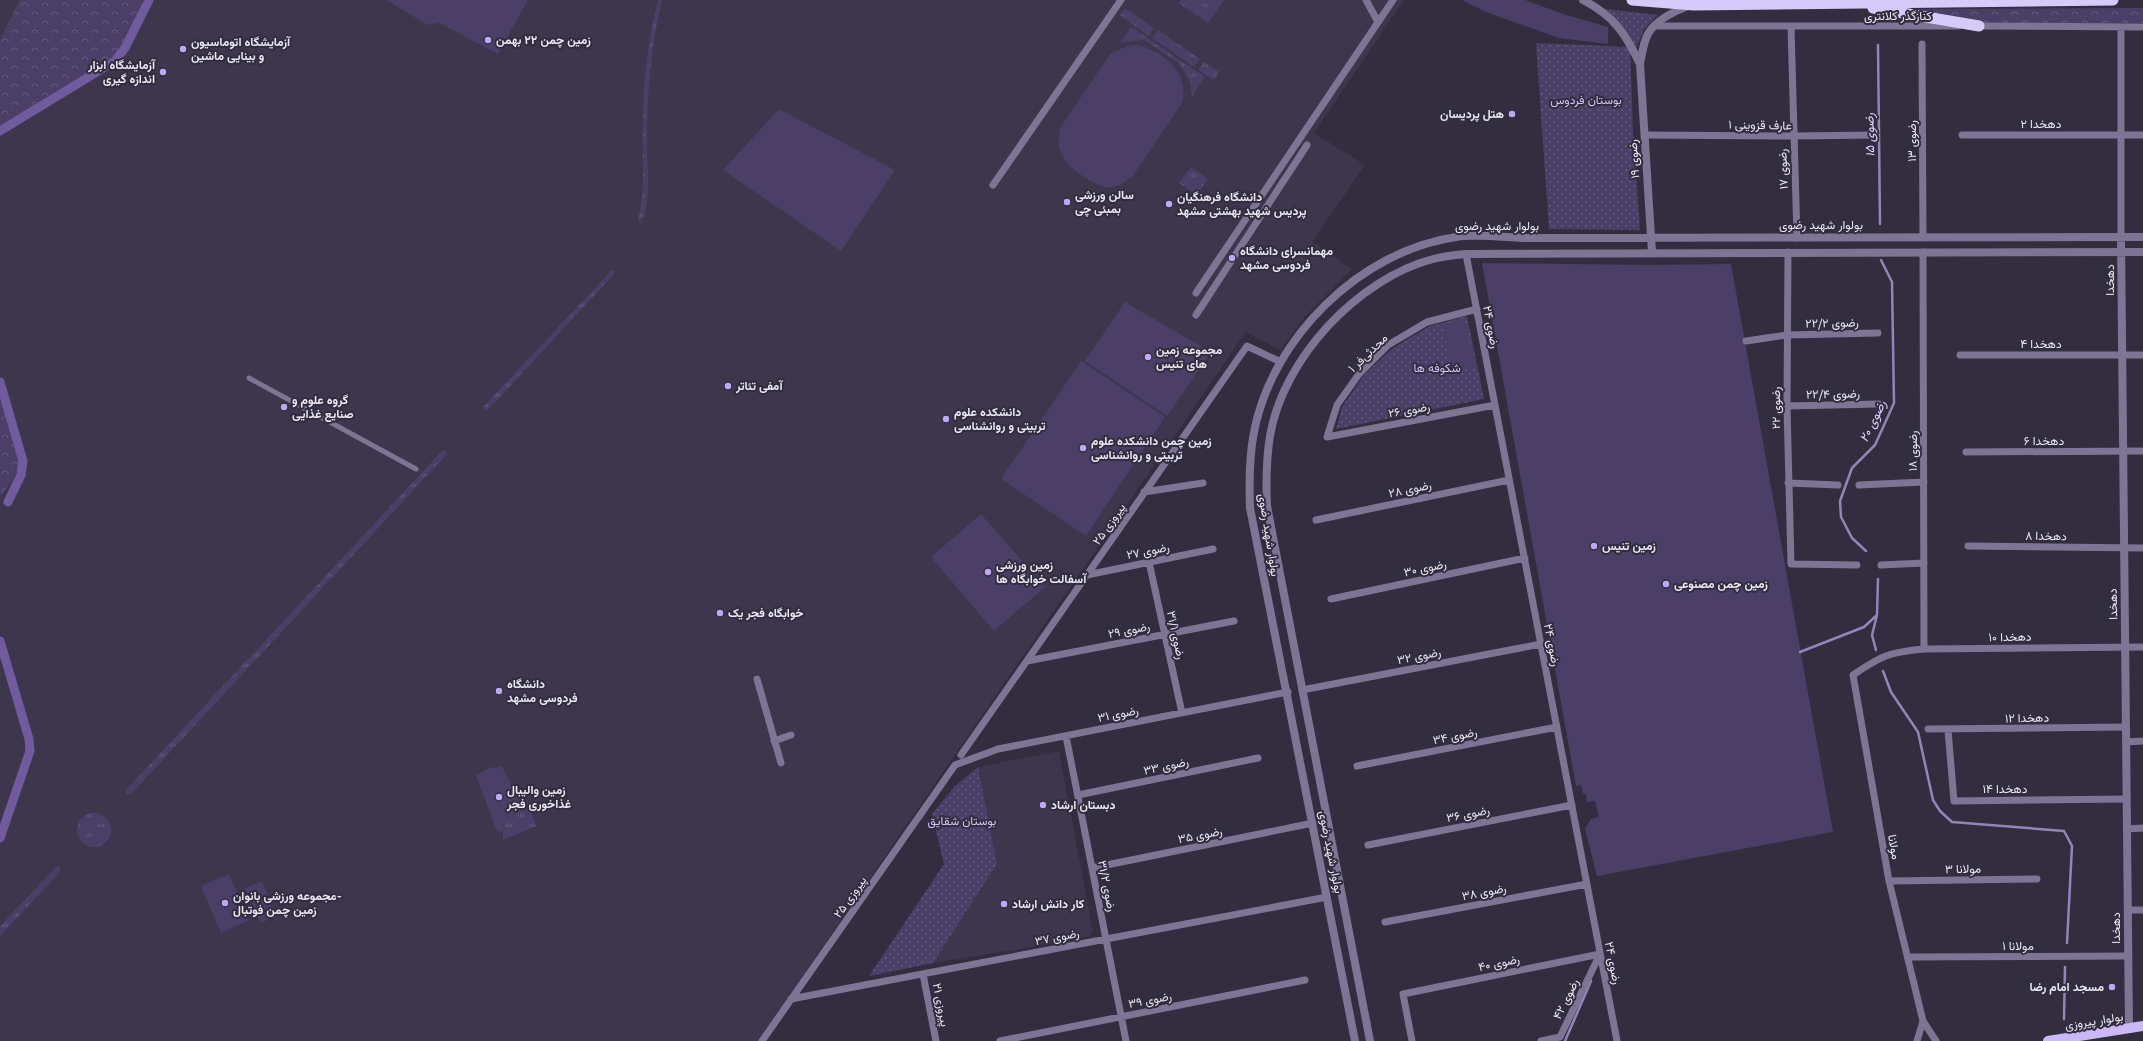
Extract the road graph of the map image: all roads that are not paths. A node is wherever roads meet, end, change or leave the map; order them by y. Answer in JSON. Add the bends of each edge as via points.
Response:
{"nodes":[{"id":1,"x":1121,"y":0,"type":"edge"},
{"id":2,"x":1366,"y":0,"type":"edge"},
{"id":3,"x":1393,"y":0,"type":"edge"},
{"id":4,"x":1583,"y":0,"type":"edge"},
{"id":5,"x":1632,"y":0,"type":"edge"},
{"id":6,"x":2113,"y":0,"type":"edge"},
{"id":7,"x":1845,"y":3,"type":"junction"},
{"id":8,"x":1694,"y":4,"type":"junction"},
{"id":9,"x":1378,"y":22,"type":"junction"},
{"id":10,"x":1654,"y":26,"type":"junction"},
{"id":11,"x":1979,"y":26,"type":"junction"},
{"id":12,"x":1791,"y":27,"type":"junction"},
{"id":13,"x":2121,"y":27,"type":"junction"},
{"id":14,"x":2143,"y":27,"type":"edge"},
{"id":15,"x":1922,"y":44,"type":"dead end"},
{"id":16,"x":1640,"y":64,"type":"junction"},
{"id":17,"x":1644,"y":135,"type":"junction"},
{"id":18,"x":1876,"y":135,"type":"dead end"},
{"id":19,"x":1962,"y":135,"type":"dead end"},
{"id":20,"x":2121,"y":135,"type":"junction"},
{"id":21,"x":2143,"y":135,"type":"edge"},
{"id":22,"x":1793,"y":136,"type":"junction"},
{"id":23,"x":1307,"y":145,"type":"dead end"},
{"id":24,"x":993,"y":185,"type":"dead end"},
{"id":25,"x":1923,"y":237,"type":"junction"},
{"id":26,"x":2121,"y":237,"type":"junction"},
{"id":27,"x":2143,"y":237,"type":"edge"},
{"id":28,"x":1651,"y":238,"type":"junction"},
{"id":29,"x":1797,"y":238,"type":"junction"},
{"id":30,"x":1652,"y":252,"type":"junction"},
{"id":31,"x":1788,"y":252,"type":"junction"},
{"id":32,"x":1924,"y":252,"type":"junction"},
{"id":33,"x":2122,"y":252,"type":"junction"},
{"id":34,"x":2143,"y":252,"type":"edge"},
{"id":35,"x":1466,"y":254,"type":"junction"},
{"id":36,"x":1196,"y":293,"type":"dead end"},
{"id":37,"x":1477,"y":309,"type":"junction"},
{"id":38,"x":1196,"y":315,"type":"dead end"},
{"id":39,"x":1878,"y":333,"type":"dead end"},
{"id":40,"x":1787,"y":335,"type":"junction"},
{"id":41,"x":1746,"y":341,"type":"dead end"},
{"id":42,"x":1960,"y":355,"type":"dead end"},
{"id":43,"x":2122,"y":355,"type":"junction"},
{"id":44,"x":2143,"y":355,"type":"edge"},
{"id":45,"x":1280,"y":362,"type":"junction"},
{"id":46,"x":249,"y":378,"type":"dead end"},
{"id":47,"x":1879,"y":404,"type":"dead end"},
{"id":48,"x":1495,"y":405,"type":"junction"},
{"id":49,"x":1787,"y":406,"type":"junction"},
{"id":50,"x":1327,"y":436,"type":"joint"},
{"id":51,"x":2143,"y":451,"type":"edge"},
{"id":52,"x":1966,"y":452,"type":"dead end"},
{"id":53,"x":2123,"y":452,"type":"junction"},
{"id":54,"x":416,"y":469,"type":"dead end"},
{"id":55,"x":1510,"y":480,"type":"junction"},
{"id":56,"x":1924,"y":482,"type":"junction"},
{"id":57,"x":1203,"y":483,"type":"dead end"},
{"id":58,"x":1788,"y":483,"type":"junction"},
{"id":59,"x":1838,"y":485,"type":"dead end"},
{"id":60,"x":1859,"y":485,"type":"dead end"},
{"id":61,"x":1144,"y":492,"type":"junction"},
{"id":62,"x":1316,"y":520,"type":"dead end"},
{"id":63,"x":1968,"y":546,"type":"dead end"},
{"id":64,"x":2124,"y":548,"type":"junction"},
{"id":65,"x":2143,"y":548,"type":"edge"},
{"id":66,"x":1213,"y":550,"type":"dead end"},
{"id":67,"x":1524,"y":558,"type":"junction"},
{"id":68,"x":1149,"y":562,"type":"junction"},
{"id":69,"x":1924,"y":563,"type":"junction"},
{"id":70,"x":1881,"y":564,"type":"dead end"},
{"id":71,"x":1857,"y":565,"type":"dead end"},
{"id":72,"x":1087,"y":575,"type":"junction"},
{"id":73,"x":1331,"y":599,"type":"dead end"},
{"id":74,"x":1234,"y":621,"type":"dead end"},
{"id":75,"x":1165,"y":634,"type":"junction"},
{"id":76,"x":1541,"y":644,"type":"junction"},
{"id":77,"x":2125,"y":647,"type":"junction"},
{"id":78,"x":2143,"y":647,"type":"edge"},
{"id":79,"x":1924,"y":649,"type":"junction"},
{"id":80,"x":1027,"y":661,"type":"junction"},
{"id":81,"x":1853,"y":675,"type":"joint"},
{"id":82,"x":757,"y":679,"type":"dead end"},
{"id":83,"x":1302,"y":690,"type":"junction"},
{"id":84,"x":1288,"y":692,"type":"junction"},
{"id":85,"x":1182,"y":713,"type":"junction"},
{"id":86,"x":1557,"y":727,"type":"junction"},
{"id":87,"x":2126,"y":727,"type":"junction"},
{"id":88,"x":1928,"y":729,"type":"dead end"},
{"id":89,"x":1948,"y":730,"type":"junction"},
{"id":90,"x":791,"y":735,"type":"dead end"},
{"id":91,"x":1066,"y":736,"type":"junction"},
{"id":92,"x":774,"y":741,"type":"junction"},
{"id":93,"x":2143,"y":741,"type":"edge"},
{"id":94,"x":2126,"y":742,"type":"junction"},
{"id":95,"x":961,"y":755,"type":"dead end"},
{"id":96,"x":1258,"y":758,"type":"dead end"},
{"id":97,"x":781,"y":763,"type":"dead end"},
{"id":98,"x":955,"y":765,"type":"joint"},
{"id":99,"x":1357,"y":766,"type":"dead end"},
{"id":100,"x":1078,"y":795,"type":"junction"},
{"id":101,"x":2127,"y":799,"type":"junction"},
{"id":102,"x":1572,"y":805,"type":"junction"},
{"id":103,"x":1313,"y":823,"type":"junction"},
{"id":104,"x":2127,"y":828,"type":"junction"},
{"id":105,"x":2143,"y":828,"type":"edge"},
{"id":106,"x":1368,"y":845,"type":"dead end"},
{"id":107,"x":1092,"y":868,"type":"junction"},
{"id":108,"x":2038,"y":879,"type":"dead end"},
{"id":109,"x":1889,"y":882,"type":"junction"},
{"id":110,"x":1587,"y":884,"type":"junction"},
{"id":111,"x":1327,"y":897,"type":"junction"},
{"id":112,"x":2128,"y":910,"type":"junction"},
{"id":113,"x":2143,"y":910,"type":"edge"},
{"id":114,"x":1385,"y":922,"type":"dead end"},
{"id":115,"x":1106,"y":939,"type":"junction"},
{"id":116,"x":1600,"y":954,"type":"junction"},
{"id":117,"x":2128,"y":956,"type":"junction"},
{"id":118,"x":1908,"y":957,"type":"junction"},
{"id":119,"x":923,"y":974,"type":"junction"},
{"id":120,"x":1305,"y":980,"type":"dead end"},
{"id":121,"x":792,"y":999,"type":"junction"},
{"id":122,"x":1121,"y":1017,"type":"junction"},
{"id":123,"x":1923,"y":1021,"type":"junction"},
{"id":124,"x":2143,"y":1026,"type":"edge"},
{"id":125,"x":2129,"y":1029,"type":"junction"},
{"id":126,"x":762,"y":1041,"type":"edge"},
{"id":127,"x":936,"y":1041,"type":"edge"},
{"id":128,"x":1000,"y":1041,"type":"edge"},
{"id":129,"x":1126,"y":1041,"type":"edge"},
{"id":130,"x":1355,"y":1041,"type":"edge"},
{"id":131,"x":1370,"y":1041,"type":"edge"},
{"id":132,"x":1412,"y":1041,"type":"edge"},
{"id":133,"x":1541,"y":1041,"type":"edge"},
{"id":134,"x":1617,"y":1041,"type":"edge"},
{"id":135,"x":1917,"y":1041,"type":"edge"},
{"id":136,"x":1936,"y":1041,"type":"edge"},
{"id":137,"x":2048,"y":1041,"type":"edge"}],
"edges":[{"from":1,"to":24,"type":"street"},
{"from":2,"to":9,"type":"street"},
{"from":3,"to":9,"type":"street"},
{"from":4,"to":16,"type":"street","via":[[1618,25]]},
{"from":5,"to":8,"type":"highway"},
{"from":6,"to":7,"type":"highway"},
{"from":7,"to":8,"type":"highway"},
{"from":7,"to":11,"type":"highway"},
{"from":8,"to":10,"type":"street","via":[[1676,10]]},
{"from":9,"to":36,"type":"street"},
{"from":10,"to":12,"type":"street","name":"کنارگذر کلانتری"},
{"from":10,"to":16,"type":"street","via":[[1647,35]]},
{"from":11,"to":12,"type":"street","name":"کنارگذر کلانتری"},
{"from":11,"to":13,"type":"street","name":"کنارگذر کلانتری"},
{"from":12,"to":22,"type":"street","name":"رضوی ۱۷"},
{"from":13,"to":14,"type":"street","name":"کنارگذر کلانتری"},
{"from":13,"to":20,"type":"street"},
{"from":15,"to":25,"type":"street","name":"رضوی ۱۳"},
{"from":16,"to":17,"type":"street","name":"رضوی ۱۹"},
{"from":17,"to":22,"type":"street","name":"عارف قزوینی ۱"},
{"from":17,"to":28,"type":"street","name":"رضوی ۱۹"},
{"from":18,"to":22,"type":"street","name":"عارف قزوینی ۱"},
{"from":19,"to":20,"type":"street","name":"دهخدا ۲"},
{"from":20,"to":21,"type":"street","name":"دهخدا ۲"},
{"from":20,"to":26,"type":"street"},
{"from":22,"to":29,"type":"street","name":"رضوی ۱۷"},
{"from":23,"to":38,"type":"street"},
{"from":25,"to":26,"type":"street","name":"بولوار شهید رضوی"},
{"from":25,"to":29,"type":"street","name":"بولوار شهید رضوی"},
{"from":26,"to":27,"type":"street","name":"بولوار شهید رضوی"},
{"from":26,"to":33,"type":"street","name":"دهخدا"},
{"from":28,"to":29,"type":"street","name":"بولوار شهید رضوی"},
{"from":28,"to":30,"type":"street","name":"رضوی ۱۹"},
{"from":28,"to":45,"type":"street","name":"بولوار شهید رضوی","via":[[1479,236],[1456,237],[1429,243],[1402,253],[1342,290],[1308,323]]},
{"from":30,"to":31,"type":"street","name":"بولوار شهید رضوی"},
{"from":30,"to":35,"type":"street","name":"بولوار شهید رضوی"},
{"from":31,"to":32,"type":"street","name":"بولوار شهید رضوی"},
{"from":31,"to":40,"type":"street","name":"رضوی ۲۲"},
{"from":32,"to":33,"type":"street","name":"بولوار شهید رضوی"},
{"from":32,"to":56,"type":"street","name":"رضوی ۱۸"},
{"from":33,"to":34,"type":"street","name":"بولوار شهید رضوی"},
{"from":33,"to":43,"type":"street","name":"دهخدا"},
{"from":35,"to":37,"type":"street","name":"رضوی ۲۴"},
{"from":35,"to":83,"type":"street","name":"بولوار شهید رضوی","via":[[1433,259],[1409,268],[1379,283],[1352,303],[1320,334],[1295,370],[1280,401],[1269,441],[1266,470],[1267,506]]},
{"from":37,"to":48,"type":"street","name":"رضوی ۲۴"},
{"from":37,"to":50,"type":"street","name":"محدثی‌فر ۱","via":[[1427,322],[1388,345],[1358,374],[1337,405]]},
{"from":39,"to":40,"type":"street","name":"رضوی ۲۲/۲"},
{"from":40,"to":41,"type":"street","name":"رضوی ۲۲/۲"},
{"from":40,"to":49,"type":"street","name":"رضوی ۲۲"},
{"from":42,"to":43,"type":"street","name":"دهخدا ۴"},
{"from":43,"to":44,"type":"street","name":"دهخدا ۴"},
{"from":43,"to":53,"type":"street","name":"دهخدا"},
{"from":45,"to":61,"type":"street","name":"پیروزی ۲۵","via":[[1247,346]]},
{"from":45,"to":84,"type":"street","name":"بولوار شهید رضوی","via":[[1265,396],[1254,431],[1249,470],[1250,508]]},
{"from":46,"to":54,"type":"street"},
{"from":47,"to":49,"type":"street","name":"رضوی ۲۲/۴"},
{"from":48,"to":50,"type":"street","name":"رضوی ۲۶"},
{"from":48,"to":55,"type":"street","name":"رضوی ۲۴"},
{"from":49,"to":58,"type":"street","name":"رضوی ۲۲"},
{"from":51,"to":53,"type":"street","name":"دهخدا ۶"},
{"from":52,"to":53,"type":"street","name":"دهخدا ۶"},
{"from":53,"to":64,"type":"street","name":"دهخدا"},
{"from":55,"to":62,"type":"street","name":"رضوی ۲۸"},
{"from":55,"to":67,"type":"street","name":"رضوی ۲۴"},
{"from":56,"to":60,"type":"street"},
{"from":56,"to":69,"type":"street","name":"رضوی ۱۸"},
{"from":57,"to":61,"type":"street"},
{"from":58,"to":59,"type":"street"},
{"from":58,"to":71,"type":"street","name":"رضوی ۲۲","via":[[1791,564]]},
{"from":61,"to":72,"type":"street","name":"پیروزی ۲۵"},
{"from":63,"to":64,"type":"street","name":"دهخدا ۸"},
{"from":64,"to":65,"type":"street","name":"دهخدا ۸"},
{"from":64,"to":77,"type":"street","name":"دهخدا"},
{"from":66,"to":68,"type":"street","name":"رضوی ۲۷"},
{"from":67,"to":73,"type":"street","name":"رضوی ۳۰"},
{"from":67,"to":76,"type":"street","name":"رضوی ۲۴"},
{"from":68,"to":72,"type":"street","name":"رضوی ۲۷"},
{"from":68,"to":75,"type":"street","name":"رضوی ۳۱/۱"},
{"from":69,"to":70,"type":"street"},
{"from":69,"to":79,"type":"street","name":"رضوی ۱۸"},
{"from":72,"to":80,"type":"street","name":"پیروزی ۲۵"},
{"from":74,"to":75,"type":"street","name":"رضوی ۲۹"},
{"from":75,"to":80,"type":"street","name":"رضوی ۲۹"},
{"from":75,"to":85,"type":"street","name":"رضوی ۳۱/۱"},
{"from":76,"to":83,"type":"street","name":"رضوی ۳۲"},
{"from":76,"to":86,"type":"street","name":"رضوی ۲۴"},
{"from":77,"to":78,"type":"street","name":"دهخدا ۱۰"},
{"from":77,"to":79,"type":"street","name":"دهخدا ۱۰"},
{"from":77,"to":87,"type":"street","name":"دهخدا"},
{"from":79,"to":81,"type":"street","name":"دهخدا ۱۰","via":[[1896,651],[1877,659]]},
{"from":80,"to":95,"type":"street","name":"پیروزی ۲۵"},
{"from":81,"to":109,"type":"street","name":"مولانا"},
{"from":82,"to":92,"type":"street"},
{"from":83,"to":84,"type":"street"},
{"from":83,"to":131,"type":"street","name":"بولوار شهید رضوی"},
{"from":84,"to":85,"type":"street","name":"رضوی ۳۱"},
{"from":84,"to":103,"type":"street","name":"بولوار شهید رضوی"},
{"from":85,"to":91,"type":"street","name":"رضوی ۳۱"},
{"from":86,"to":99,"type":"street","name":"رضوی ۳۴"},
{"from":86,"to":102,"type":"street","name":"رضوی ۲۴"},
{"from":87,"to":89,"type":"street","name":"دهخدا ۱۲"},
{"from":87,"to":94,"type":"street","name":"دهخدا"},
{"from":88,"to":89,"type":"street","name":"دهخدا ۱۲"},
{"from":89,"to":101,"type":"street","name":"دهخدا ۱۴","via":[[1954,801]]},
{"from":90,"to":92,"type":"street"},
{"from":91,"to":98,"type":"street","name":"رضوی ۳۱","via":[[998,749]]},
{"from":91,"to":100,"type":"street","name":"رضوی ۳۱/۲"},
{"from":92,"to":97,"type":"street"},
{"from":93,"to":94,"type":"street"},
{"from":94,"to":101,"type":"street","name":"دهخدا"},
{"from":96,"to":100,"type":"street","name":"رضوی ۳۳"},
{"from":98,"to":121,"type":"street","name":"پیروزی ۲۵"},
{"from":100,"to":107,"type":"street","name":"رضوی ۳۱/۲"},
{"from":101,"to":104,"type":"street","name":"دهخدا"},
{"from":102,"to":106,"type":"street","name":"رضوی ۳۶"},
{"from":102,"to":110,"type":"street","name":"رضوی ۲۴"},
{"from":103,"to":107,"type":"street","name":"رضوی ۳۵"},
{"from":103,"to":111,"type":"street","name":"بولوار شهید رضوی"},
{"from":104,"to":105,"type":"street"},
{"from":104,"to":112,"type":"street","name":"دهخدا"},
{"from":107,"to":115,"type":"street","name":"رضوی ۳۱/۲"},
{"from":108,"to":109,"type":"street","name":"مولانا ۳"},
{"from":109,"to":118,"type":"street","name":"مولانا"},
{"from":110,"to":114,"type":"street","name":"رضوی ۳۸"},
{"from":110,"to":116,"type":"street","name":"رضوی ۲۴"},
{"from":111,"to":115,"type":"street","name":"رضوی ۳۷"},
{"from":111,"to":130,"type":"street","name":"بولوار شهید رضوی"},
{"from":112,"to":113,"type":"street"},
{"from":112,"to":117,"type":"street","name":"دهخدا"},
{"from":115,"to":119,"type":"street","name":"رضوی ۳۷"},
{"from":115,"to":122,"type":"street","name":"رضوی ۳۱/۲"},
{"from":116,"to":132,"type":"street","name":"رضوی ۴۰","via":[[1403,994]]},
{"from":116,"to":133,"type":"street","name":"رضوی ۴۲","via":[[1560,1037]]},
{"from":116,"to":134,"type":"street","name":"رضوی ۲۴"},
{"from":117,"to":118,"type":"street","name":"مولانا ۱"},
{"from":117,"to":125,"type":"street","name":"دهخدا"},
{"from":118,"to":123,"type":"street","name":"مولانا"},
{"from":119,"to":121,"type":"street","name":"رضوی ۳۷"},
{"from":119,"to":127,"type":"street","name":"پیروزی ۲۱"},
{"from":120,"to":122,"type":"street","name":"رضوی ۳۹"},
{"from":121,"to":126,"type":"street","name":"پیروزی ۲۵"},
{"from":122,"to":128,"type":"street","name":"رضوی ۳۹"},
{"from":122,"to":129,"type":"street","name":"رضوی ۳۱/۲"},
{"from":123,"to":135,"type":"street"},
{"from":123,"to":136,"type":"street"},
{"from":124,"to":125,"type":"main road","name":"بولوار پیروزی"},
{"from":125,"to":137,"type":"main road","name":"بولوار پیروزی"}]}
